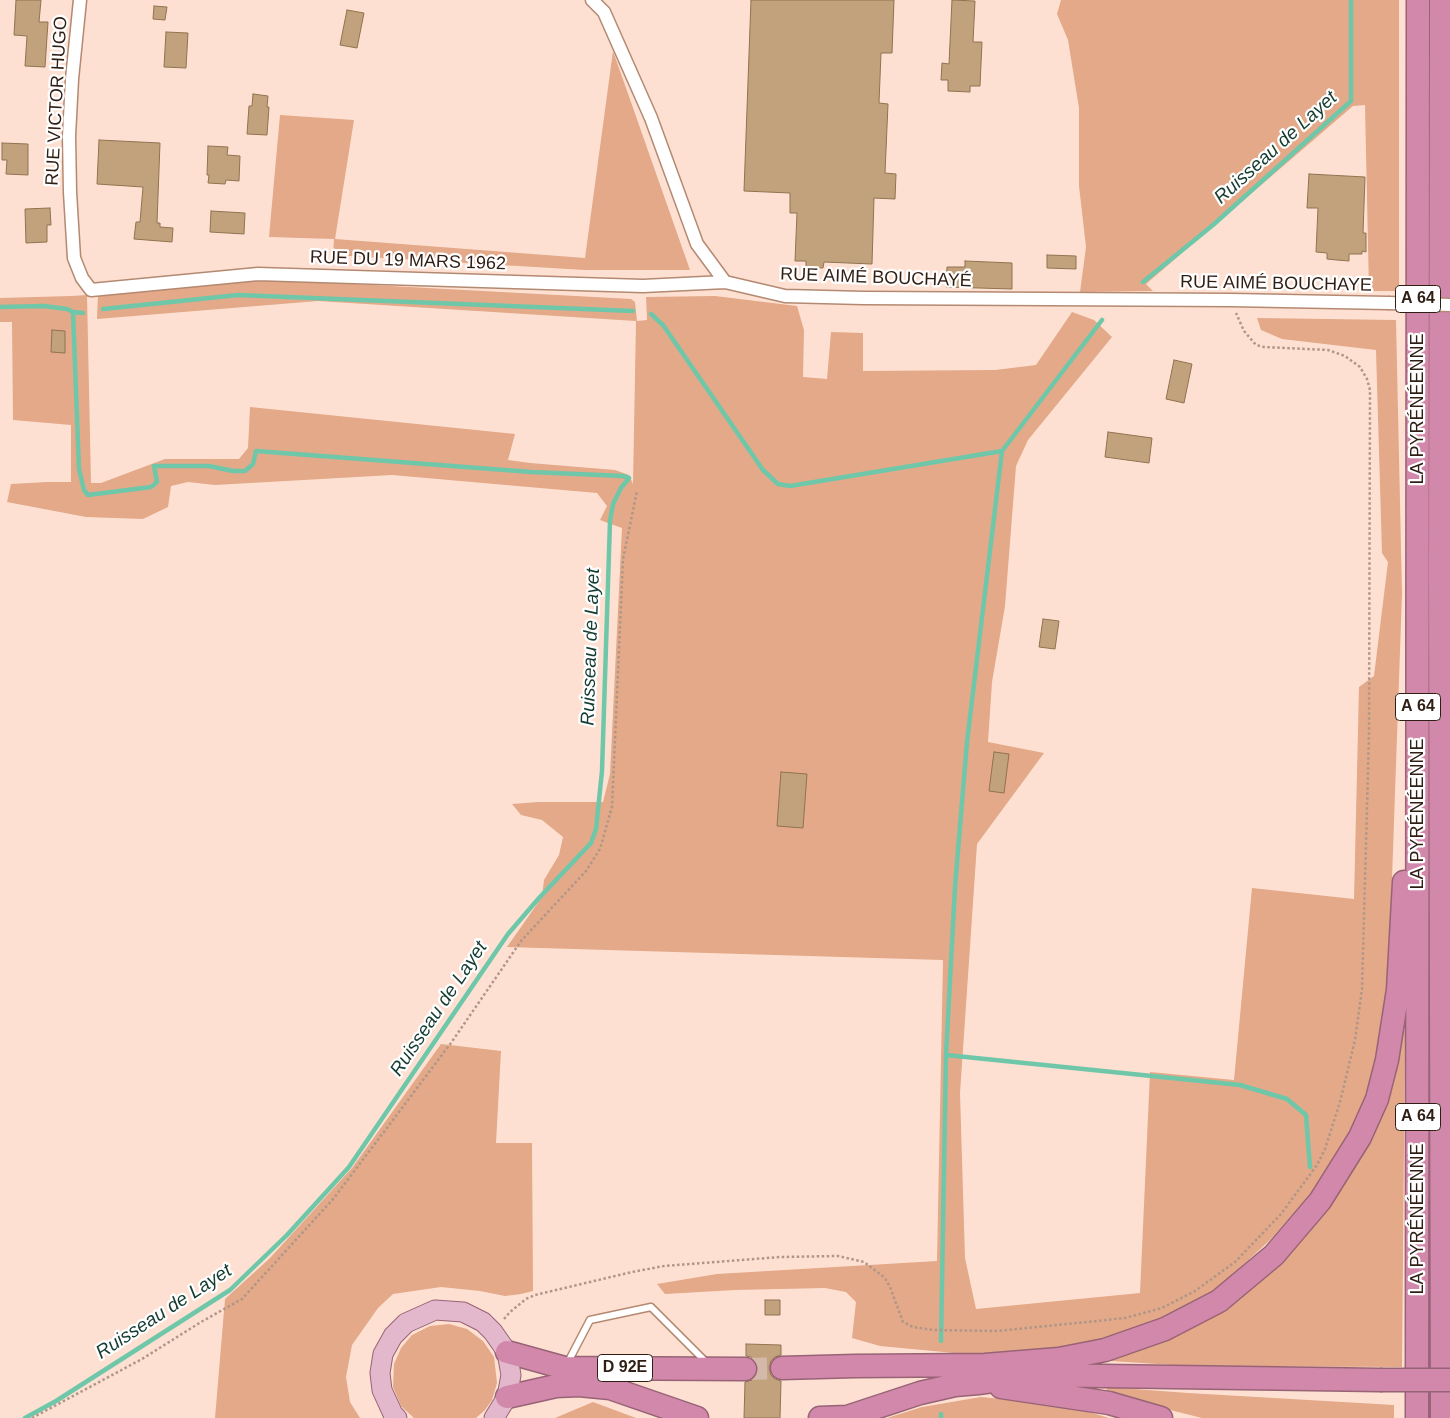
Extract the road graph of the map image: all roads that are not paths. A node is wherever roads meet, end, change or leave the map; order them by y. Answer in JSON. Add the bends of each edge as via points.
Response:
{"nodes":[{"id":1,"x":80,"y":0,"type":"edge"},
{"id":2,"x":592,"y":0,"type":"edge"},
{"id":3,"x":1418,"y":0,"type":"edge"},
{"id":4,"x":1441,"y":0,"type":"edge"},
{"id":5,"x":725,"y":282,"type":"junction"},
{"id":6,"x":91,"y":290,"type":"joint"},
{"id":7,"x":1132,"y":300,"type":"joint"},
{"id":8,"x":1450,"y":305,"type":"edge"},
{"id":9,"x":1418,"y":816,"type":"junction"},
{"id":10,"x":1446,"y":1340,"type":"edge"},
{"id":11,"x":506,"y":1352,"type":"junction"},
{"id":12,"x":565,"y":1368,"type":"junction"},
{"id":13,"x":782,"y":1368,"type":"tunnel mouth"},
{"id":14,"x":746,"y":1369,"type":"tunnel mouth"},
{"id":15,"x":714,"y":1370,"type":"junction"},
{"id":16,"x":981,"y":1374,"type":"junction"},
{"id":17,"x":1450,"y":1380,"type":"edge"},
{"id":18,"x":507,"y":1397,"type":"junction"},
{"id":19,"x":397,"y":1418,"type":"edge"},
{"id":20,"x":494,"y":1418,"type":"edge"},
{"id":21,"x":697,"y":1418,"type":"edge"},
{"id":22,"x":820,"y":1418,"type":"edge"},
{"id":23,"x":1161,"y":1418,"type":"edge"},
{"id":24,"x":1418,"y":1418,"type":"edge"},
{"id":25,"x":1442,"y":1418,"type":"edge"}],
"edges":[{"from":1,"to":6,"type":"street","name":"RUE VICTOR HUGO","via":[[72,79],[70,192],[74,258]]},
{"from":2,"to":5,"type":"street","via":[[604,12],[651,118],[697,244]]},
{"from":3,"to":9,"type":"highway","name":"LA PYRÉNÉENNE","number":"A 64"},
{"from":4,"to":10,"type":"highway","name":"LA PYRÉNÉENNE","number":"A 64","via":[[1440,601]]},
{"from":5,"to":6,"type":"street","name":"RUE DU 19 MARS 1962","via":[[643,286],[258,274]]},
{"from":5,"to":7,"type":"street","name":"RUE AIMÉ BOUCHAYÉ","via":[[784,296]]},
{"from":7,"to":8,"type":"street","name":"RUE AIMÉ BOUCHAYE","bridge":true},
{"from":9,"to":16,"type":"highway","via":[[1406,839],[1398,990],[1387,1060],[1377,1099],[1360,1137],[1320,1201],[1274,1254],[1220,1301],[1165,1329],[1104,1350]]},
{"from":9,"to":24,"type":"highway","name":"LA PYRÉNÉENNE","number":"A 64"},
{"from":10,"to":25,"type":"highway","name":"LA PYRÉNÉENNE","number":"A 64"},
{"from":11,"to":12,"type":"highway","number":"D 92E"},
{"from":11,"to":18,"type":"main road","via":[[511,1375]]},
{"from":11,"to":19,"type":"main road","via":[[493,1332],[463,1312],[435,1310],[406,1323],[392,1336],[383,1354],[380,1373],[382,1390]]},
{"from":12,"to":15,"type":"highway","number":"D 92E"},
{"from":12,"to":15,"type":"lane","via":[[590,1320],[652,1307]]},
{"from":13,"to":16,"type":"highway","via":[[856,1366]]},
{"from":14,"to":15,"type":"highway","number":"D 92E"},
{"from":16,"to":17,"type":"highway","bridge":true},
{"from":16,"to":22,"type":"highway","via":[[955,1385],[847,1417]]},
{"from":16,"to":23,"type":"highway"},
{"from":18,"to":20,"type":"main road"},
{"from":18,"to":21,"type":"highway","number":"D 92E","via":[[579,1384],[610,1388]]}]}
